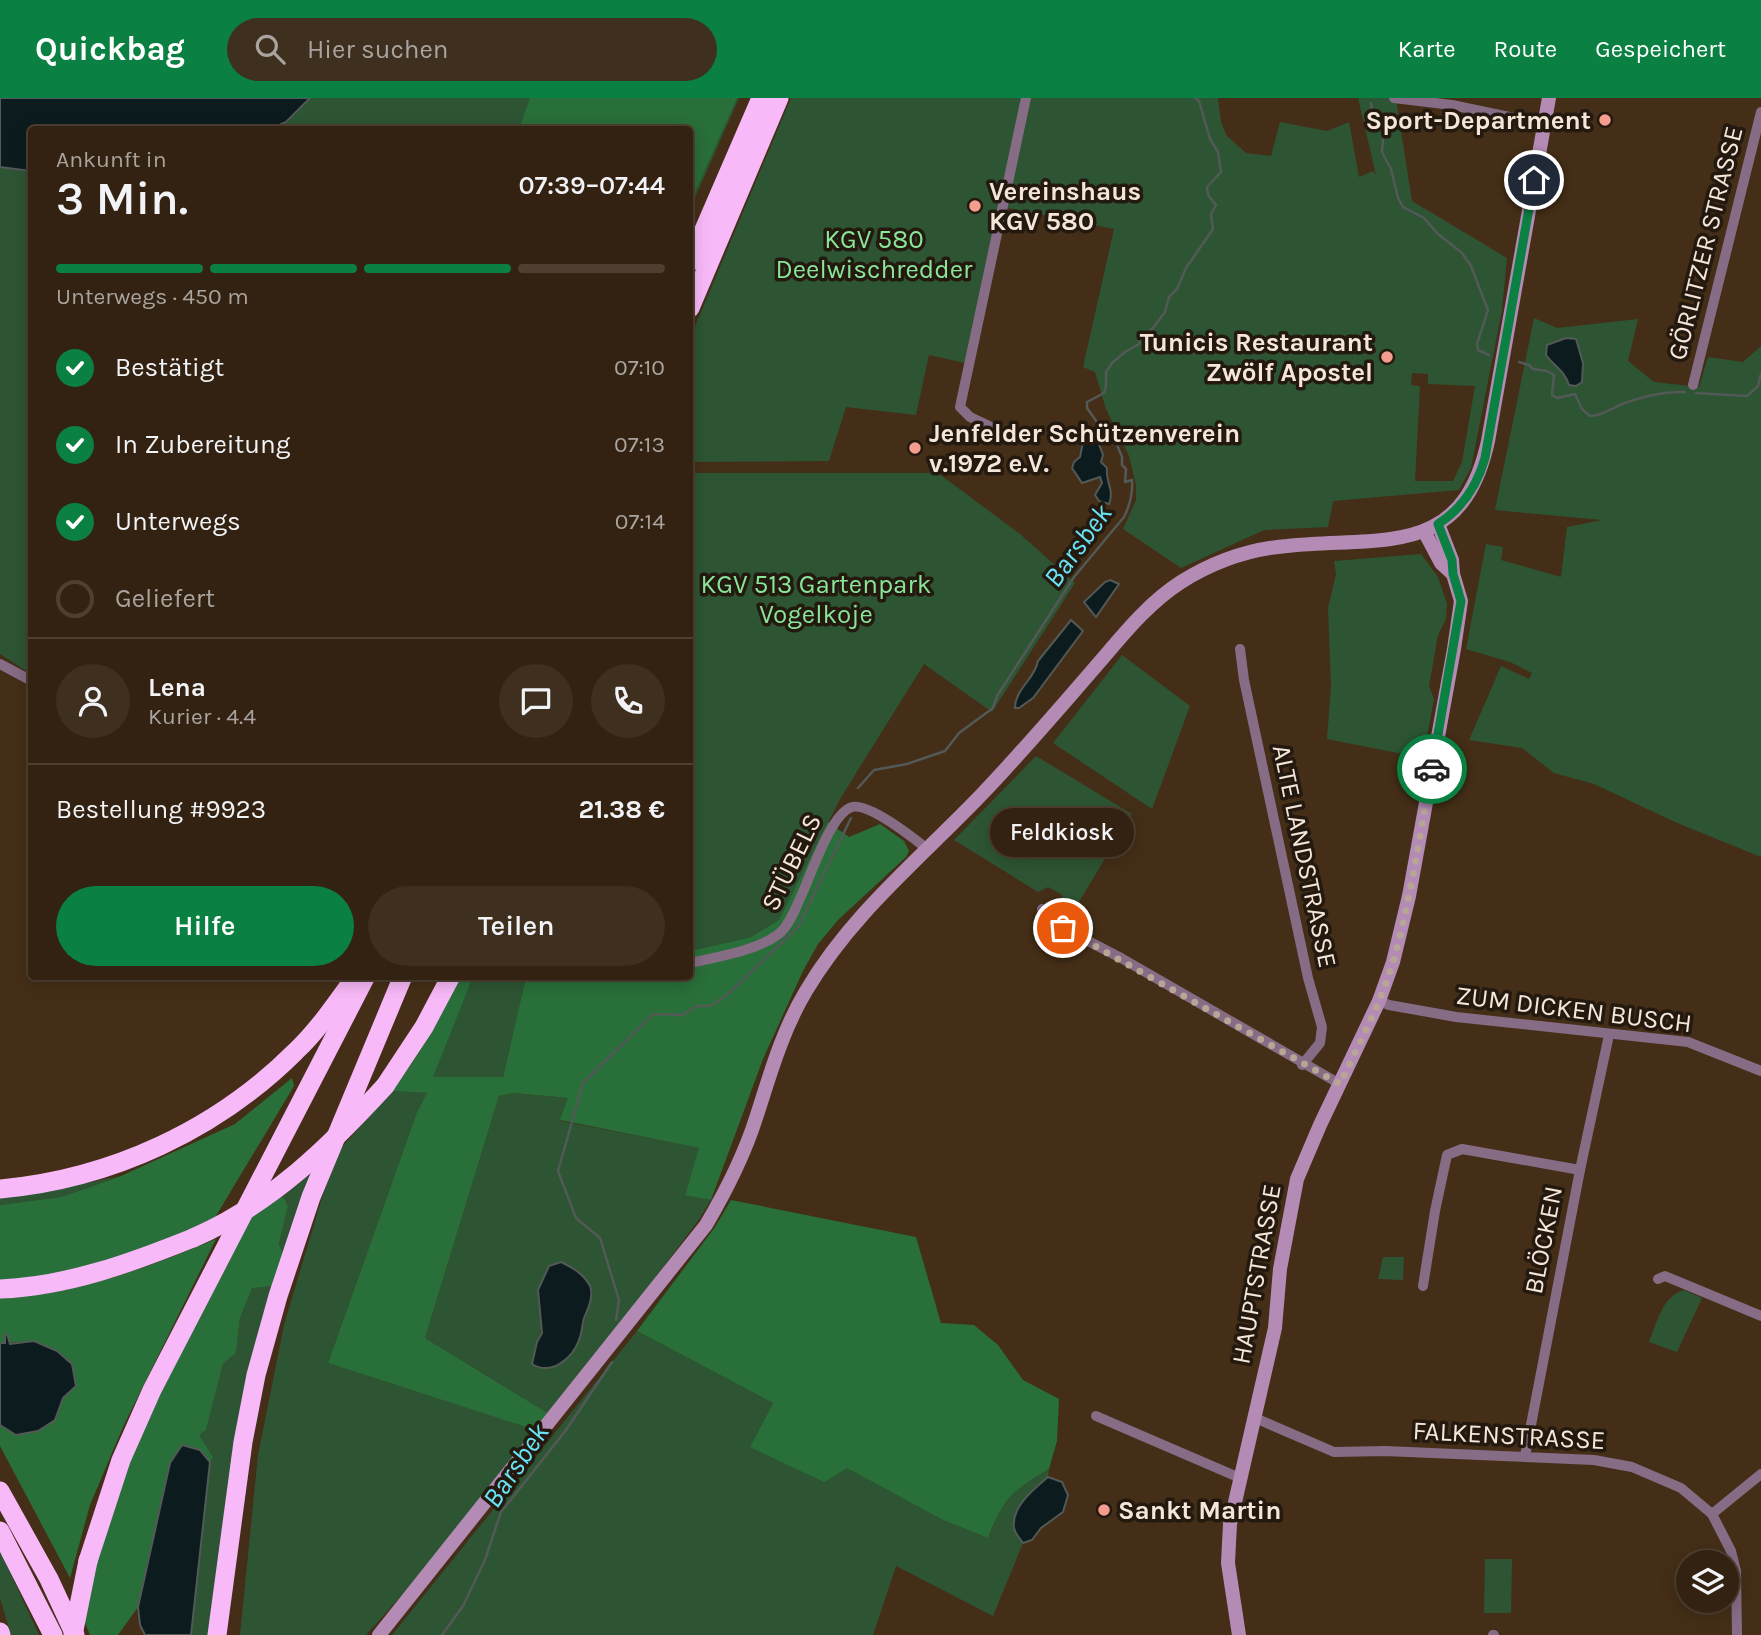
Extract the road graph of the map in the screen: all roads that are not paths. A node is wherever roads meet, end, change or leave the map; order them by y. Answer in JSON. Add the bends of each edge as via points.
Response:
{"nodes":[{"id":1,"x":761,"y":98,"type":"edge"},
{"id":2,"x":779,"y":98,"type":"edge"},
{"id":3,"x":1026,"y":98,"type":"edge"},
{"id":4,"x":1394,"y":98,"type":"edge"},
{"id":5,"x":1549,"y":98,"type":"edge"},
{"id":6,"x":1761,"y":114,"type":"edge"},
{"id":7,"x":1544,"y":124,"type":"junction"},
{"id":8,"x":693,"y":255,"type":"edge"},
{"id":9,"x":693,"y":301,"type":"edge"},
{"id":10,"x":1693,"y":385,"type":"dead end"},
{"id":11,"x":1002,"y":432,"type":"dead end"},
{"id":12,"x":1438,"y":524,"type":"junction"},
{"id":13,"x":1424,"y":531,"type":"junction"},
{"id":14,"x":1453,"y":574,"type":"junction"},
{"id":15,"x":1240,"y":649,"type":"dead end"},
{"id":16,"x":0,"y":664,"type":"edge"},
{"id":17,"x":28,"y":679,"type":"edge"},
{"id":18,"x":926,"y":848,"type":"junction"},
{"id":19,"x":1042,"y":909,"type":"dead end"},
{"id":20,"x":693,"y":962,"type":"edge"},
{"id":21,"x":353,"y":980,"type":"edge"},
{"id":22,"x":364,"y":980,"type":"edge"},
{"id":23,"x":401,"y":980,"type":"edge"},
{"id":24,"x":449,"y":980,"type":"edge"},
{"id":25,"x":1379,"y":1001,"type":"junction"},
{"id":26,"x":1609,"y":1035,"type":"junction"},
{"id":27,"x":1302,"y":1065,"type":"junction"},
{"id":28,"x":1761,"y":1071,"type":"edge"},
{"id":29,"x":1340,"y":1084,"type":"junction"},
{"id":30,"x":1580,"y":1170,"type":"junction"},
{"id":31,"x":0,"y":1189,"type":"edge"},
{"id":32,"x":1658,"y":1279,"type":"dead end"},
{"id":33,"x":1423,"y":1286,"type":"dead end"},
{"id":34,"x":0,"y":1289,"type":"edge"},
{"id":35,"x":1761,"y":1316,"type":"edge"},
{"id":36,"x":1096,"y":1416,"type":"dead end"},
{"id":37,"x":1255,"y":1418,"type":"junction"},
{"id":38,"x":1525,"y":1456,"type":"junction"},
{"id":39,"x":1761,"y":1474,"type":"edge"},
{"id":40,"x":1240,"y":1478,"type":"junction"},
{"id":41,"x":0,"y":1491,"type":"edge"},
{"id":42,"x":1712,"y":1514,"type":"junction"},
{"id":43,"x":0,"y":1531,"type":"edge"},
{"id":44,"x":229,"y":1552,"type":"junction"},
{"id":45,"x":54,"y":1635,"type":"edge"},
{"id":46,"x":74,"y":1635,"type":"edge"},
{"id":47,"x":217,"y":1635,"type":"edge"},
{"id":48,"x":226,"y":1635,"type":"edge"},
{"id":49,"x":379,"y":1635,"type":"edge"},
{"id":50,"x":1240,"y":1635,"type":"edge"},
{"id":51,"x":1737,"y":1635,"type":"edge"}],
"edges":[{"from":1,"to":8,"type":"highway"},
{"from":2,"to":9,"type":"highway"},
{"from":3,"to":11,"type":"street","via":[[960,407]]},
{"from":4,"to":7,"type":"street"},
{"from":5,"to":7,"type":"main road"},
{"from":6,"to":10,"type":"street","name":"GÖRLITZER STRASSE"},
{"from":7,"to":12,"type":"main road","via":[[1485,458],[1468,496]]},
{"from":12,"to":13,"type":"main road"},
{"from":12,"to":14,"type":"main road","name":"HAUPTSTRASSE"},
{"from":13,"to":14,"type":"main road","via":[[1441,563]]},
{"from":13,"to":18,"type":"main road","via":[[1251,552],[1223,559],[1182,582],[1142,613],[982,794]]},
{"from":14,"to":25,"type":"main road","name":"HAUPTSTRASSE","via":[[1461,607],[1409,896]]},
{"from":15,"to":27,"type":"street","name":"ALTE LANDSTRASSE","via":[[1322,1027],[1320,1043]]},
{"from":16,"to":17,"type":"street"},
{"from":18,"to":20,"type":"street","name":"STÜBELS","via":[[866,809],[853,807],[841,813],[832,827],[783,930],[762,943]]},
{"from":18,"to":49,"type":"main road","via":[[855,922],[805,992],[778,1052],[746,1147],[706,1225]]},
{"from":19,"to":27,"type":"street","via":[[1063,928]]},
{"from":21,"to":31,"type":"highway","via":[[296,1051],[243,1097],[196,1127],[110,1166],[46,1183]]},
{"from":22,"to":46,"type":"highway","bridge":true,"via":[[152,1390],[121,1460],[88,1561]]},
{"from":23,"to":44,"type":"highway","via":[[311,1197],[278,1296],[243,1442]]},
{"from":24,"to":34,"type":"highway","bridge":true,"via":[[385,1086],[294,1177],[226,1223],[131,1263],[75,1279]]},
{"from":25,"to":26,"type":"street","name":"ZUM DICKEN BUSCH","via":[[1456,1017]]},
{"from":25,"to":29,"type":"main road","name":"HAUPTSTRASSE"},
{"from":26,"to":28,"type":"street","name":"ZUM DICKEN BUSCH","via":[[1688,1042]]},
{"from":26,"to":30,"type":"street","name":"BLÖCKEN"},
{"from":27,"to":29,"type":"street"},
{"from":29,"to":37,"type":"main road","name":"HAUPTSTRASSE","via":[[1297,1179],[1280,1269],[1275,1328]]},
{"from":30,"to":33,"type":"street","via":[[1462,1149],[1447,1155]]},
{"from":30,"to":38,"type":"street","name":"BLÖCKEN"},
{"from":32,"to":35,"type":"street","via":[[1665,1276]]},
{"from":36,"to":40,"type":"street"},
{"from":37,"to":38,"type":"street","name":"FALKENSTRASSE","via":[[1334,1452]]},
{"from":37,"to":40,"type":"main road","name":"HAUPTSTRASSE"},
{"from":38,"to":42,"type":"street","name":"FALKENSTRASSE","via":[[1632,1467],[1681,1488]]},
{"from":39,"to":42,"type":"street"},
{"from":40,"to":50,"type":"main road","name":"HAUPTSTRASSE","via":[[1228,1543]]},
{"from":41,"to":46,"type":"highway"},
{"from":42,"to":51,"type":"street","name":"FALKENSTRASSE","via":[[1736,1571]]},
{"from":43,"to":45,"type":"highway"},
{"from":44,"to":47,"type":"highway"},
{"from":44,"to":48,"type":"highway"}]}
